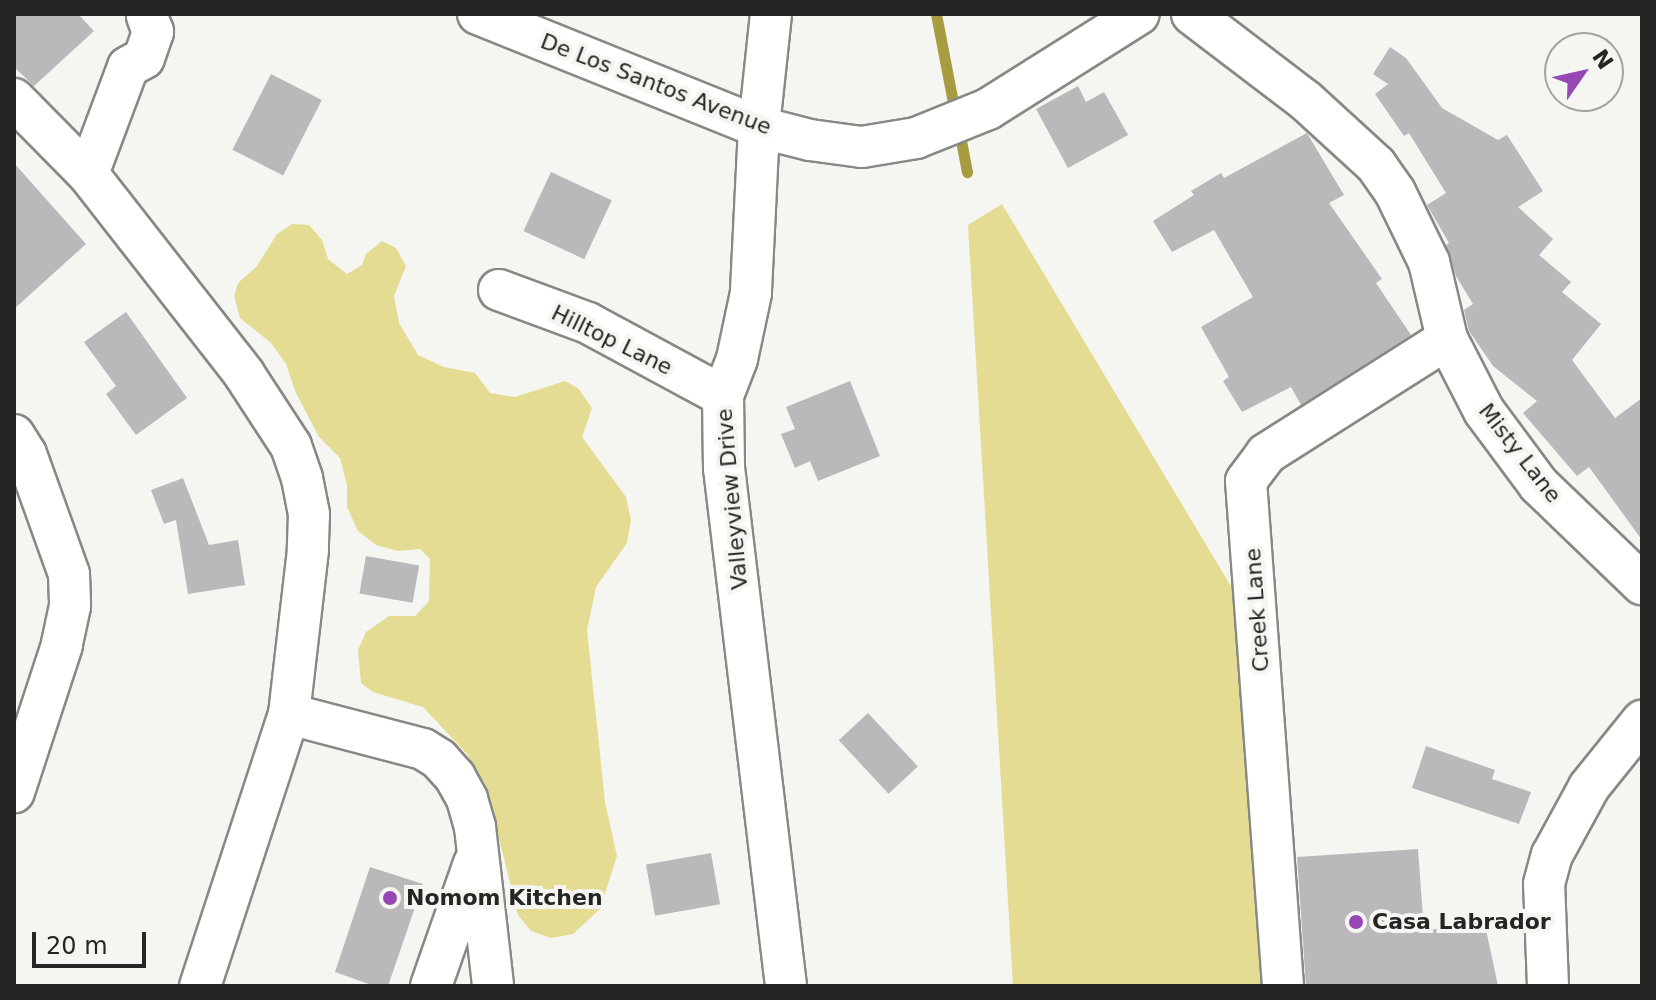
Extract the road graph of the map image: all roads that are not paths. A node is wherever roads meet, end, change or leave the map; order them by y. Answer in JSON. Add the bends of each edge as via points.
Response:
{"nodes":[{"id":1,"x":478,"y":14,"type":"edge"},
{"id":2,"x":771,"y":14,"type":"edge"},
{"id":3,"x":1139,"y":14,"type":"edge"},
{"id":4,"x":1192,"y":14,"type":"edge"},
{"id":5,"x":148,"y":15,"type":"edge"},
{"id":6,"x":14,"y":99,"type":"edge"},
{"id":7,"x":759,"y":127,"type":"junction"},
{"id":8,"x":88,"y":174,"type":"junction"},
{"id":9,"x":499,"y":290,"type":"dead end"},
{"id":10,"x":1447,"y":339,"type":"junction"},
{"id":11,"x":723,"y":396,"type":"junction"},
{"id":12,"x":14,"y":435,"type":"edge"},
{"id":13,"x":1642,"y":584,"type":"edge"},
{"id":14,"x":289,"y":714,"type":"junction"},
{"id":15,"x":1642,"y":721,"type":"edge"},
{"id":16,"x":14,"y":792,"type":"edge"},
{"id":17,"x":477,"y":852,"type":"junction"},
{"id":18,"x":200,"y":986,"type":"edge"},
{"id":19,"x":431,"y":986,"type":"edge"},
{"id":20,"x":493,"y":986,"type":"edge"},
{"id":21,"x":786,"y":986,"type":"edge"},
{"id":22,"x":1283,"y":986,"type":"edge"},
{"id":23,"x":1548,"y":986,"type":"edge"}],
"edges":[{"from":1,"to":7,"type":"street","name":"De Los Santos Avenue"},
{"from":2,"to":7,"type":"street","name":"Valleyview Drive"},
{"from":3,"to":7,"type":"street","name":"De Los Santos Avenue","via":[[988,109],[916,138],[862,147]]},
{"from":4,"to":10,"type":"street","name":"Misty Lane","via":[[1305,100],[1376,165],[1429,262]]},
{"from":5,"to":8,"type":"street","via":[[153,32],[144,58],[128,67]]},
{"from":6,"to":8,"type":"street"},
{"from":7,"to":11,"type":"street","name":"Valleyview Drive","via":[[751,293]]},
{"from":8,"to":14,"type":"street","via":[[244,374],[291,446],[309,514]]},
{"from":9,"to":11,"type":"street","name":"Hilltop Lane","via":[[588,323]]},
{"from":10,"to":13,"type":"street","name":"Misty Lane","via":[[1484,411],[1539,485]]},
{"from":10,"to":22,"type":"street","name":"Creek Lane","via":[[1266,454],[1246,481]]},
{"from":11,"to":21,"type":"street","name":"Valleyview Drive","via":[[724,468]]},
{"from":12,"to":16,"type":"street","via":[[26,454],[69,574],[70,606]]},
{"from":14,"to":17,"type":"street","via":[[406,743],[439,759],[467,799]]},
{"from":14,"to":18,"type":"street"},
{"from":15,"to":23,"type":"street","via":[[1589,787],[1552,855],[1544,884]]},
{"from":17,"to":19,"type":"street"},
{"from":17,"to":20,"type":"street"}]}
